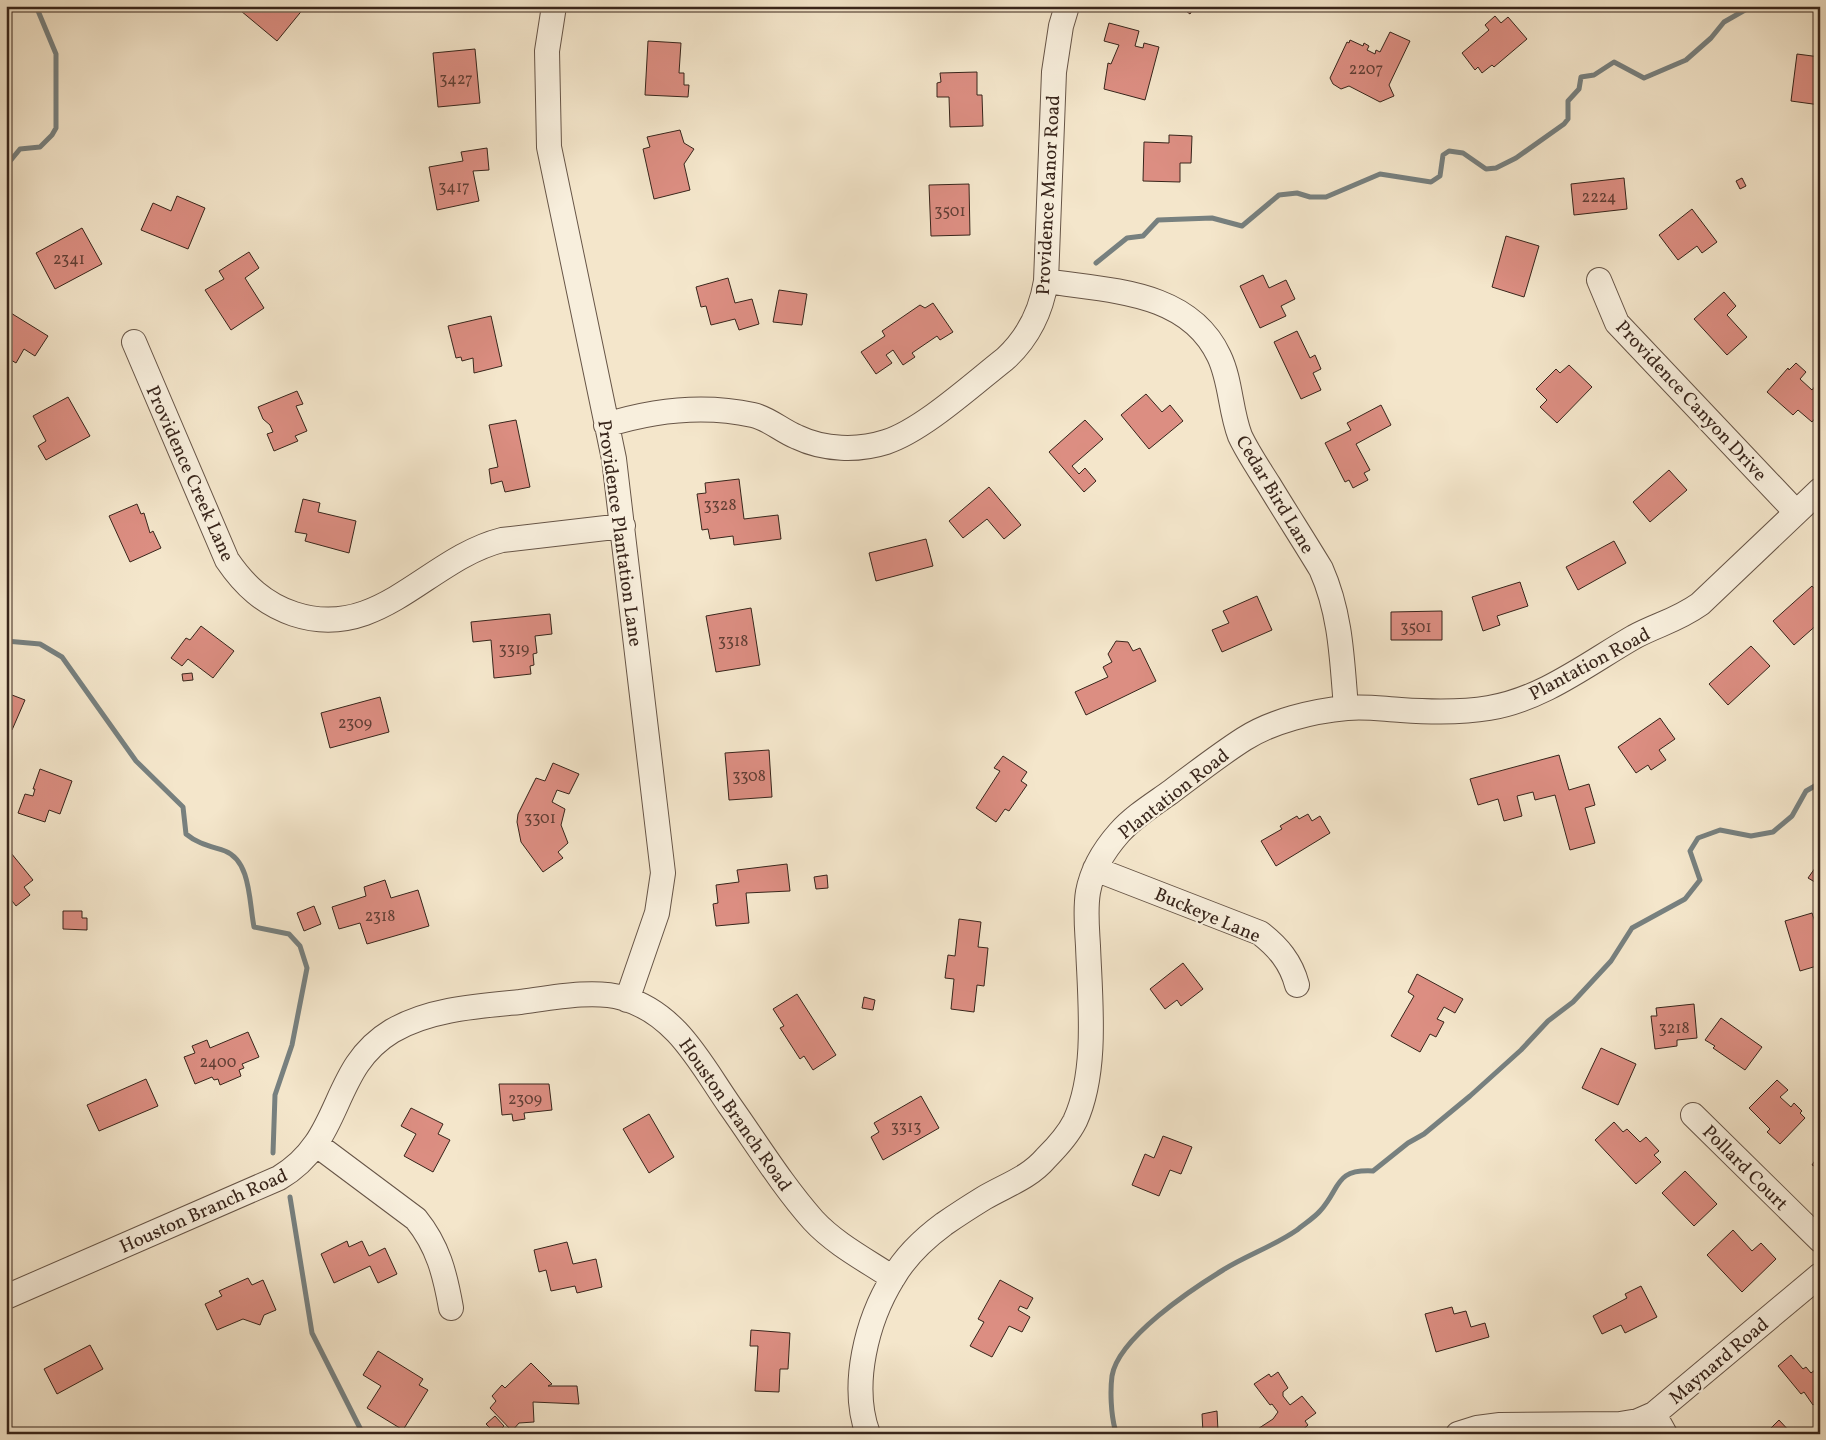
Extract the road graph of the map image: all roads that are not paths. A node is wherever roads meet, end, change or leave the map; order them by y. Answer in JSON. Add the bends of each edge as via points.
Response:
{"nodes":[{"id":1,"x":554,"y":6,"type":"edge"},
{"id":2,"x":1067,"y":6,"type":"edge"},
{"id":3,"x":1599,"y":280,"type":"dead end"},
{"id":4,"x":1046,"y":281,"type":"junction"},
{"id":5,"x":134,"y":342,"type":"dead end"},
{"id":6,"x":606,"y":425,"type":"junction"},
{"id":7,"x":1820,"y":490,"type":"edge"},
{"id":8,"x":1796,"y":512,"type":"junction"},
{"id":9,"x":623,"y":526,"type":"junction"},
{"id":10,"x":1346,"y":708,"type":"junction"},
{"id":11,"x":1095,"y":869,"type":"junction"},
{"id":12,"x":1297,"y":985,"type":"dead end"},
{"id":13,"x":627,"y":1000,"type":"junction"},
{"id":14,"x":1693,"y":1115,"type":"dead end"},
{"id":15,"x":317,"y":1145,"type":"junction"},
{"id":16,"x":1820,"y":1240,"type":"edge"},
{"id":17,"x":1820,"y":1275,"type":"edge"},
{"id":18,"x":893,"y":1278,"type":"junction"},
{"id":19,"x":6,"y":1296,"type":"edge"},
{"id":20,"x":451,"y":1308,"type":"dead end"},
{"id":21,"x":1659,"y":1424,"type":"edge"},
{"id":22,"x":868,"y":1434,"type":"edge"},
{"id":23,"x":1458,"y":1434,"type":"edge"}],
"edges":[{"from":1,"to":6,"type":"street","name":"Providence Plantation Lane","via":[[547,52],[549,147]]},
{"from":2,"to":4,"type":"street","name":"Providence Manor Road","via":[[1054,72]]},
{"from":3,"to":8,"type":"street","name":"Providence Canyon Drive","via":[[1617,323]]},
{"from":4,"to":6,"type":"street","name":"Providence Manor Road","via":[[1041,307],[1018,347],[915,428],[886,442],[858,448],[812,443],[755,415],[724,410],[653,412]]},
{"from":4,"to":10,"type":"street","name":"Cedar Bird Lane","via":[[1160,302],[1191,319],[1213,346],[1230,389],[1241,438],[1321,569],[1331,592],[1341,645]]},
{"from":5,"to":9,"type":"street","name":"Providence Creek Lane","via":[[227,560],[257,595],[283,610],[326,620],[349,619],[377,610],[457,558],[487,544]]},
{"from":6,"to":9,"type":"street","name":"Providence Plantation Lane"},
{"from":7,"to":8,"type":"street","name":"Plantation Road"},
{"from":8,"to":10,"type":"street","name":"Plantation Road","via":[[1723,583],[1681,617],[1646,631],[1534,695],[1474,711]]},
{"from":9,"to":13,"type":"street","name":"Providence Plantation Lane","via":[[663,873],[657,913]]},
{"from":10,"to":11,"type":"street","name":"Plantation Road","via":[[1304,716],[1247,737],[1134,819],[1104,851]]},
{"from":11,"to":12,"type":"street","name":"Buckeye Lane","via":[[1260,932],[1281,952]]},
{"from":11,"to":18,"type":"street","name":"Plantation Road","via":[[1086,908],[1090,1009],[1088,1066],[1073,1125],[1040,1166],[944,1224]]},
{"from":13,"to":15,"type":"street","name":"Houston Branch Road","via":[[604,995],[561,997],[451,1011],[410,1022],[381,1038],[358,1062]]},
{"from":13,"to":18,"type":"street","name":"Houston Branch Road","via":[[657,1013],[686,1040],[814,1222]]},
{"from":14,"to":16,"type":"street","name":"Pollard Court"},
{"from":15,"to":19,"type":"street","name":"Houston Branch Road","via":[[296,1168],[280,1178]]},
{"from":15,"to":20,"type":"street","via":[[404,1208],[421,1225],[439,1256]]},
{"from":17,"to":21,"type":"street","name":"Maynard Road"},
{"from":18,"to":22,"type":"street","name":"Plantation Road","via":[[876,1311],[866,1344],[862,1408]]},
{"from":21,"to":23,"type":"street","name":"Maynard Road","via":[[1638,1421],[1500,1425]]}]}
